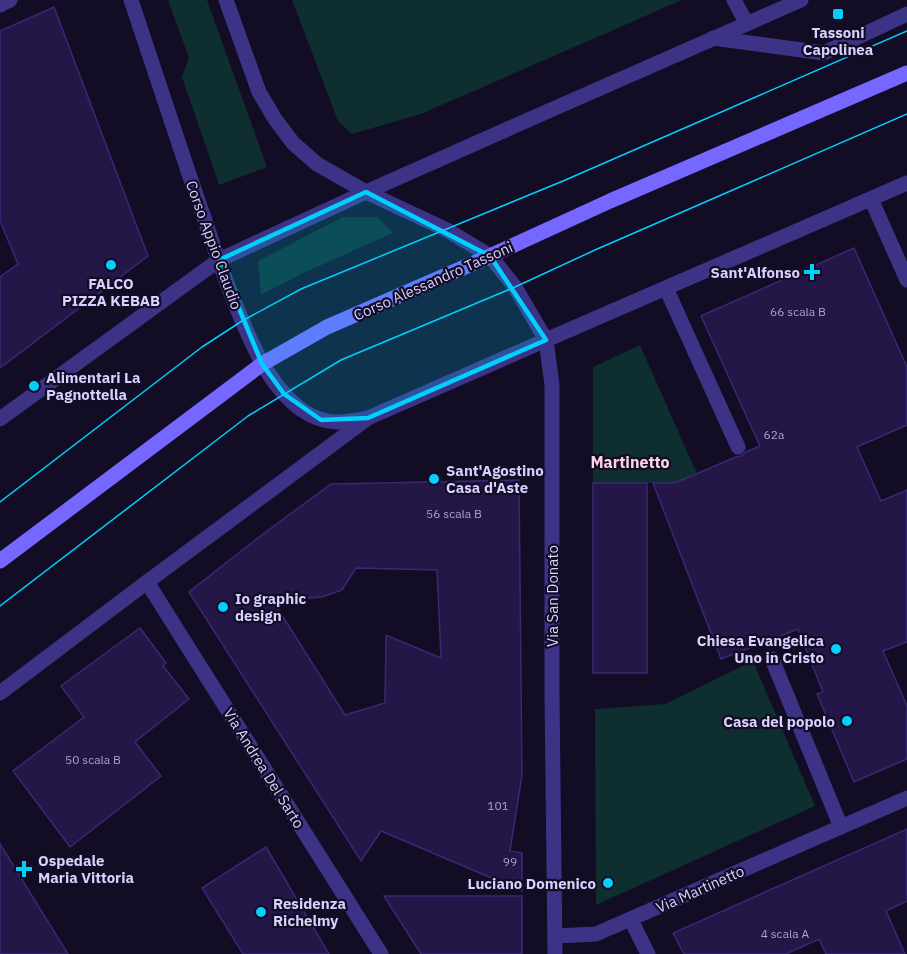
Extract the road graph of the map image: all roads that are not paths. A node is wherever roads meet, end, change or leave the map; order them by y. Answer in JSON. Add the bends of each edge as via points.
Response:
{"nodes":[{"id":1,"x":10,"y":0,"type":"edge"},
{"id":2,"x":131,"y":0,"type":"edge"},
{"id":3,"x":226,"y":0,"type":"edge"},
{"id":4,"x":734,"y":0,"type":"edge"},
{"id":5,"x":801,"y":0,"type":"edge"},
{"id":6,"x":0,"y":4,"type":"edge"},
{"id":7,"x":907,"y":14,"type":"edge"},
{"id":8,"x":747,"y":24,"type":"junction"},
{"id":9,"x":713,"y":38,"type":"junction"},
{"id":10,"x":907,"y":73,"type":"edge"},
{"id":11,"x":907,"y":183,"type":"edge"},
{"id":12,"x":366,"y":192,"type":"junction"},
{"id":13,"x":871,"y":199,"type":"junction"},
{"id":14,"x":490,"y":256,"type":"junction"},
{"id":15,"x":219,"y":260,"type":"junction"},
{"id":16,"x":907,"y":280,"type":"edge"},
{"id":17,"x":666,"y":288,"type":"junction"},
{"id":18,"x":546,"y":340,"type":"junction"},
{"id":19,"x":262,"y":364,"type":"junction"},
{"id":20,"x":368,"y":418,"type":"junction"},
{"id":21,"x":0,"y":419,"type":"edge"},
{"id":22,"x":738,"y":447,"type":"dead end"},
{"id":23,"x":0,"y":561,"type":"edge"},
{"id":24,"x":147,"y":582,"type":"junction"},
{"id":25,"x":772,"y":659,"type":"dead end"},
{"id":26,"x":0,"y":693,"type":"edge"},
{"id":27,"x":907,"y":798,"type":"edge"},
{"id":28,"x":841,"y":827,"type":"junction"},
{"id":29,"x":631,"y":920,"type":"junction"},
{"id":30,"x":555,"y":936,"type":"junction"},
{"id":31,"x":381,"y":954,"type":"edge"},
{"id":32,"x":555,"y":954,"type":"edge"},
{"id":33,"x":648,"y":954,"type":"edge"}],
"edges":[{"from":1,"to":6,"type":"street"},
{"from":2,"to":15,"type":"street","name":"Corso Appio Claudio"},
{"from":3,"to":12,"type":"street","via":[[259,92],[275,119],[317,164]]},
{"from":4,"to":8,"type":"street"},
{"from":5,"to":8,"type":"street"},
{"from":7,"to":9,"type":"street","via":[[824,53]]},
{"from":8,"to":9,"type":"street"},
{"from":9,"to":12,"type":"street"},
{"from":10,"to":14,"type":"main road","name":"Corso Alessandro Tassoni"},
{"from":11,"to":13,"type":"street"},
{"from":12,"to":14,"type":"street","via":[[447,230]]},
{"from":12,"to":15,"type":"street"},
{"from":13,"to":16,"type":"street"},
{"from":13,"to":17,"type":"street"},
{"from":14,"to":18,"type":"street","name":"Via San Donato","via":[[515,287]]},
{"from":14,"to":19,"type":"main road","name":"Corso Alessandro Tassoni","via":[[327,327]]},
{"from":15,"to":19,"type":"street","name":"Corso Appio Claudio"},
{"from":15,"to":21,"type":"street"},
{"from":17,"to":18,"type":"street"},
{"from":17,"to":22,"type":"street"},
{"from":18,"to":20,"type":"street"},
{"from":18,"to":30,"type":"street","name":"Via San Donato","via":[[552,385]]},
{"from":19,"to":20,"type":"street","name":"Corso Appio Claudio","via":[[284,394],[303,411],[321,420],[341,423]]},
{"from":19,"to":23,"type":"main road","name":"Corso Alessandro Tassoni"},
{"from":20,"to":24,"type":"street"},
{"from":24,"to":26,"type":"street"},
{"from":24,"to":31,"type":"street","name":"Via Andrea Del Sarto"},
{"from":25,"to":28,"type":"street"},
{"from":27,"to":28,"type":"street","name":"Via Martinetto"},
{"from":28,"to":29,"type":"street","name":"Via Martinetto"},
{"from":29,"to":30,"type":"street","name":"Via Martinetto","via":[[596,934]]},
{"from":29,"to":33,"type":"street"},
{"from":30,"to":32,"type":"street","name":"Via San Donato"}]}
